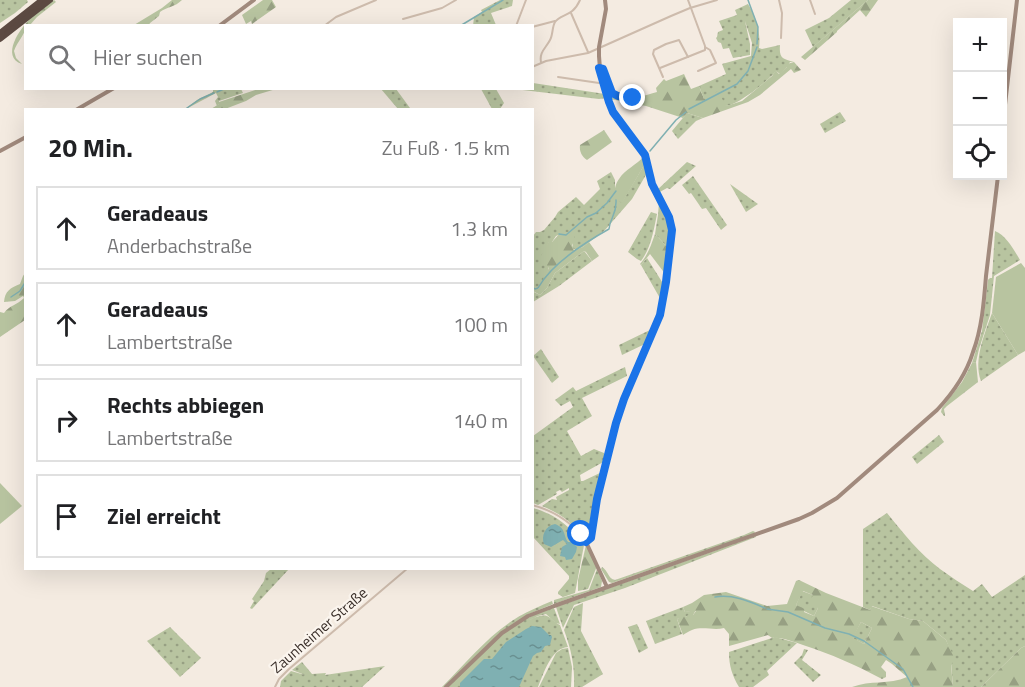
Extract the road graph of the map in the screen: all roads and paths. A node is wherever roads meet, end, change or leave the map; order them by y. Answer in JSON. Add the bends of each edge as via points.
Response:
{"nodes":[{"id":1,"x":42,"y":0,"type":"edge"},
{"id":2,"x":50,"y":0,"type":"edge"},
{"id":3,"x":254,"y":0,"type":"edge"},
{"id":4,"x":376,"y":0,"type":"edge"},
{"id":5,"x":456,"y":0,"type":"edge"},
{"id":6,"x":526,"y":0,"type":"edge"},
{"id":7,"x":580,"y":0,"type":"edge"},
{"id":8,"x":605,"y":0,"type":"edge"},
{"id":9,"x":688,"y":0,"type":"edge"},
{"id":10,"x":717,"y":0,"type":"edge"},
{"id":11,"x":779,"y":0,"type":"edge"},
{"id":12,"x":810,"y":0,"type":"edge"},
{"id":13,"x":1017,"y":0,"type":"edge"},
{"id":14,"x":690,"y":8,"type":"junction"},
{"id":15,"x":571,"y":13,"type":"junction"},
{"id":16,"x":815,"y":14,"type":"dead end"},
{"id":17,"x":403,"y":19,"type":"dead end"},
{"id":18,"x":331,"y":20,"type":"junction"},
{"id":19,"x":555,"y":21,"type":"junction"},
{"id":20,"x":222,"y":24,"type":"edge"},
{"id":21,"x":326,"y":24,"type":"edge"},
{"id":22,"x":332,"y":24,"type":"edge"},
{"id":23,"x":517,"y":24,"type":"edge"},
{"id":24,"x":534,"y":26,"type":"edge"},
{"id":25,"x":0,"y":33,"type":"edge"},
{"id":26,"x":781,"y":38,"type":"dead end"},
{"id":27,"x":0,"y":39,"type":"edge"},
{"id":28,"x":599,"y":47,"type":"junction"},
{"id":29,"x":705,"y":47,"type":"junction"},
{"id":30,"x":588,"y":53,"type":"junction"},
{"id":31,"x":688,"y":57,"type":"junction"},
{"id":32,"x":541,"y":62,"type":"junction"},
{"id":33,"x":534,"y":66,"type":"edge"},
{"id":34,"x":599,"y":68,"type":"junction"},
{"id":35,"x":660,"y":68,"type":"junction"},
{"id":36,"x":698,"y":71,"type":"dead end"},
{"id":37,"x":663,"y":76,"type":"dead end"},
{"id":38,"x":558,"y":77,"type":"dead end"},
{"id":39,"x":603,"y":82,"type":"junction"},
{"id":40,"x":111,"y":90,"type":"edge"},
{"id":41,"x":633,"y":98,"type":"dead end"},
{"id":42,"x":79,"y":108,"type":"edge"},
{"id":43,"x":1003,"y":126,"type":"edge"},
{"id":44,"x":24,"y":138,"type":"edge"},
{"id":45,"x":0,"y":151,"type":"edge"},
{"id":46,"x":998,"y":180,"type":"edge"},
{"id":47,"x":534,"y":506,"type":"edge"},
{"id":48,"x":586,"y":542,"type":"junction"},
{"id":49,"x":406,"y":570,"type":"edge"},
{"id":50,"x":607,"y":587,"type":"junction"},
{"id":51,"x":275,"y":687,"type":"edge"},
{"id":52,"x":446,"y":687,"type":"edge"}],
"edges":[{"from":1,"to":25,"type":"highway"},
{"from":2,"to":27,"type":"highway"},
{"from":3,"to":20,"type":"main road"},
{"from":4,"to":18,"type":"street"},
{"from":5,"to":17,"type":"street","via":[[435,11]]},
{"from":6,"to":23,"type":"street"},
{"from":7,"to":15,"type":"street"},
{"from":8,"to":28,"type":"main road"},
{"from":9,"to":14,"type":"street"},
{"from":10,"to":14,"type":"street"},
{"from":11,"to":26,"type":"street"},
{"from":12,"to":16,"type":"street"},
{"from":13,"to":43,"type":"main road"},
{"from":14,"to":28,"type":"street"},
{"from":14,"to":29,"type":"street"},
{"from":15,"to":19,"type":"street"},
{"from":15,"to":30,"type":"street"},
{"from":18,"to":21,"type":"street"},
{"from":18,"to":22,"type":"street"},
{"from":19,"to":24,"type":"street"},
{"from":19,"to":32,"type":"street"},
{"from":28,"to":30,"type":"street"},
{"from":28,"to":34,"type":"main road"},
{"from":29,"to":31,"type":"street"},
{"from":29,"to":36,"type":"street","via":[[716,63]]},
{"from":30,"to":32,"type":"street"},
{"from":31,"to":35,"type":"street"},
{"from":31,"to":35,"type":"street","via":[[679,40],[666,44],[653,52]]},
{"from":32,"to":33,"type":"street"},
{"from":34,"to":39,"type":"main road"},
{"from":34,"to":41,"type":"street","via":[[603,69],[612,93]]},
{"from":35,"to":37,"type":"street"},
{"from":38,"to":39,"type":"street"},
{"from":39,"to":48,"type":"main road","via":[[615,116],[645,155],[652,184],[671,221],[672,234],[660,315],[617,418],[592,535]]},
{"from":40,"to":42,"type":"main road"},
{"from":44,"to":45,"type":"main road"},
{"from":46,"to":50,"type":"main road","via":[[978,338],[969,364],[950,395],[825,506],[799,519]]},
{"from":47,"to":48,"type":"street","via":[[560,516]]},
{"from":48,"to":50,"type":"main road"},
{"from":49,"to":51,"type":"street","name":"Zaunheimer Straße","via":[[289,669]]},
{"from":50,"to":52,"type":"main road","via":[[541,610],[514,624]]}]}
